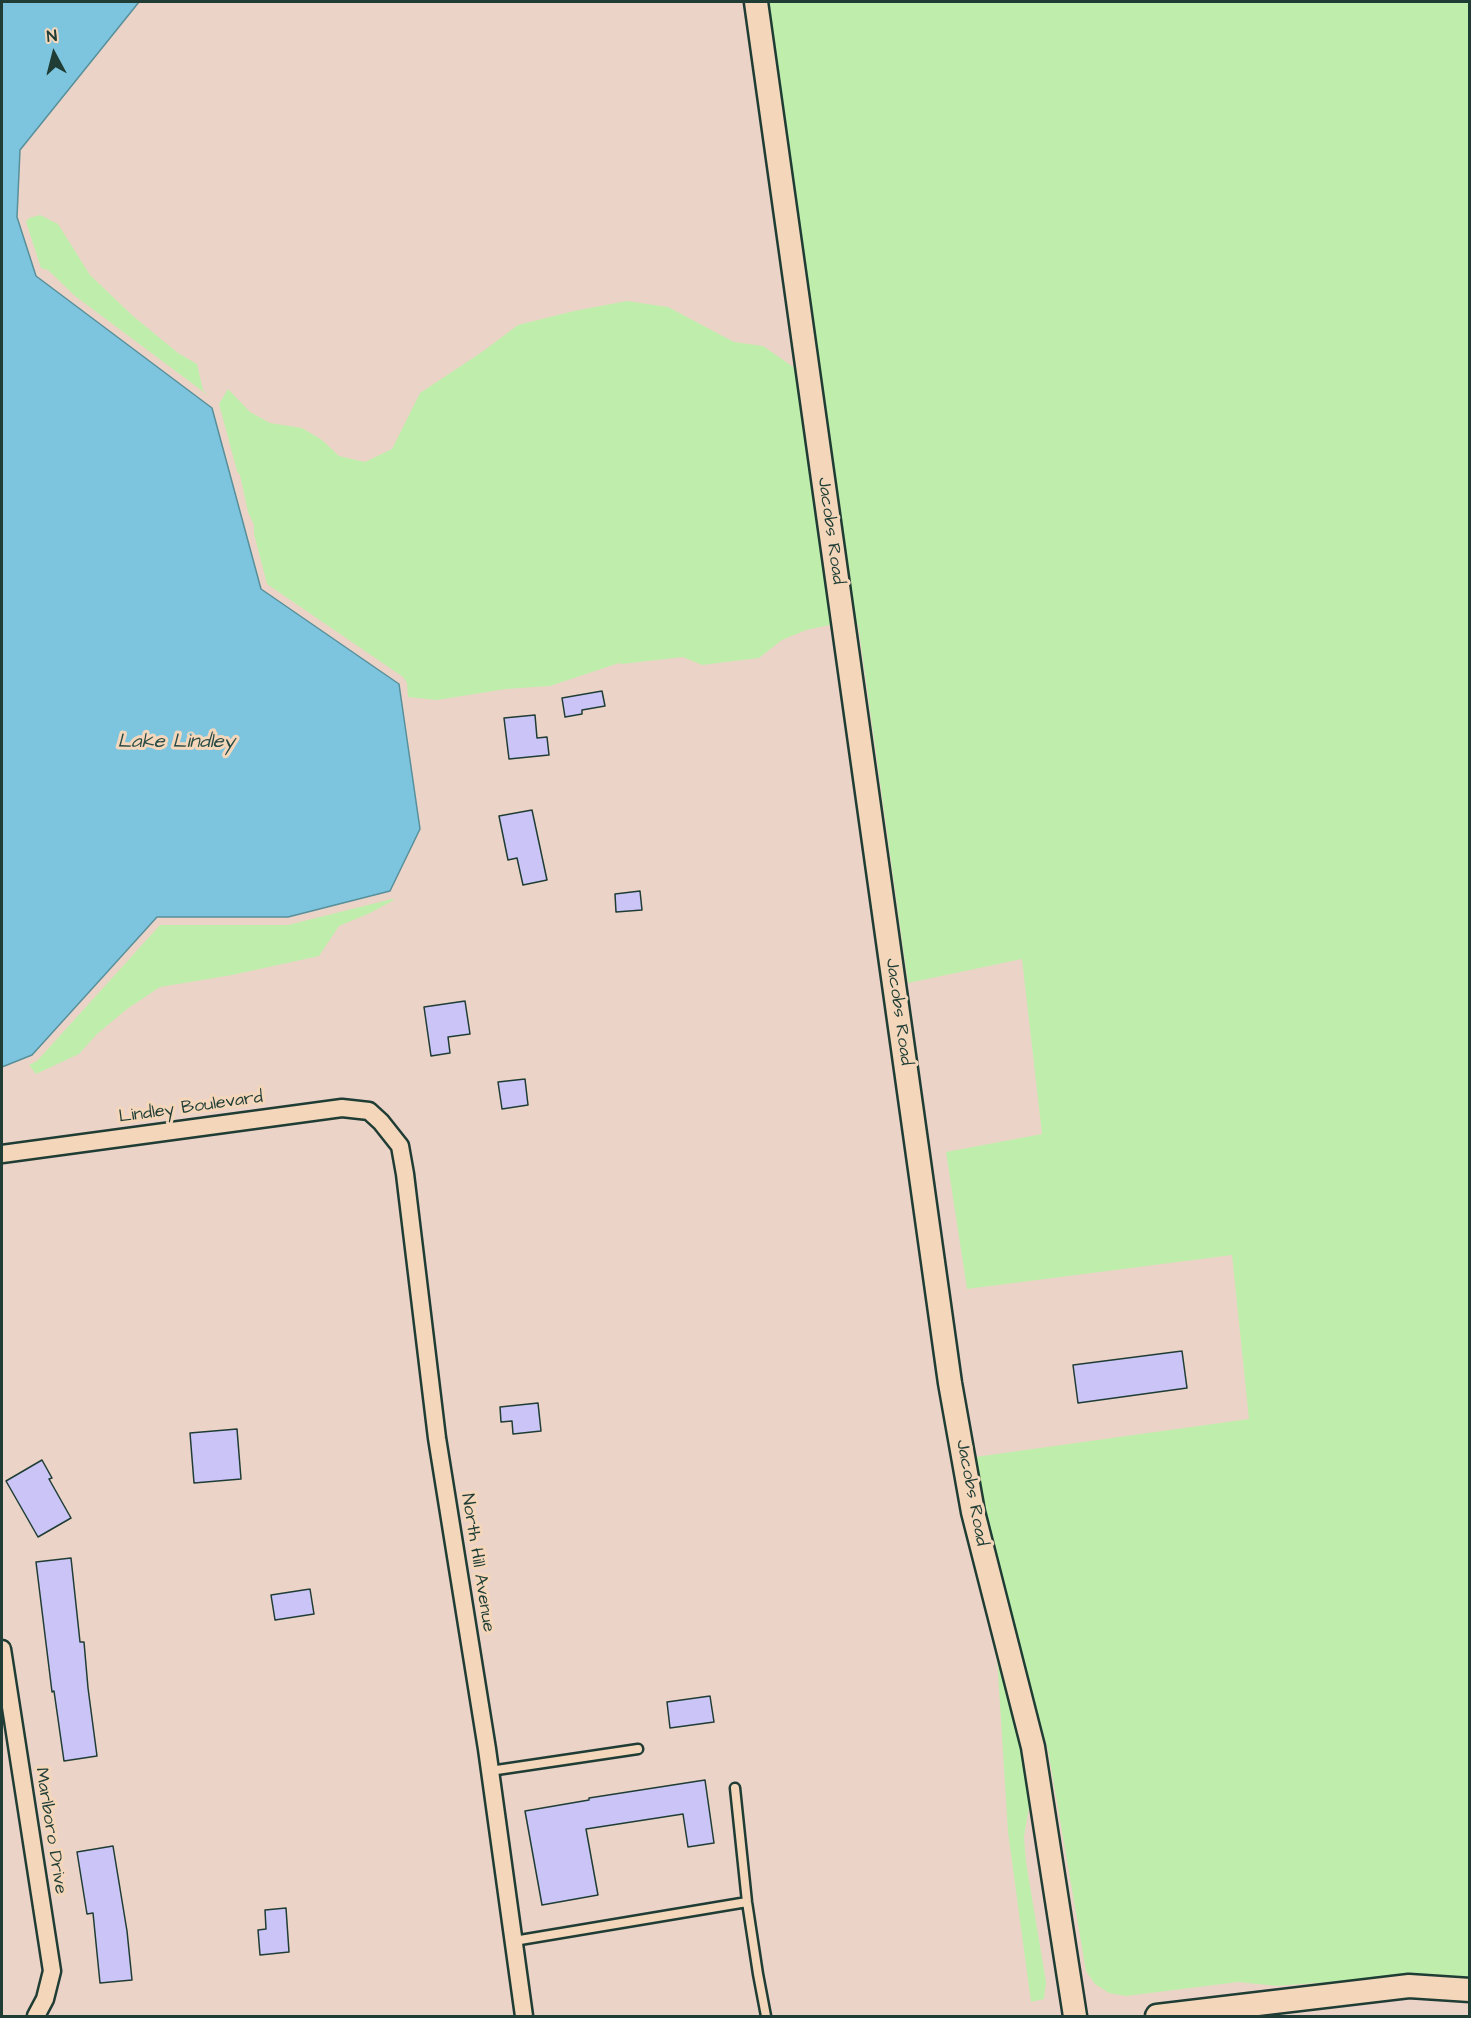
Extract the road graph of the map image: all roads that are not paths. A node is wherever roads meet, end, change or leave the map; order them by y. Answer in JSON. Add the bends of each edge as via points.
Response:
{"nodes":[{"id":1,"x":756,"y":2,"type":"edge"},
{"id":2,"x":381,"y":1122,"type":"joint"},
{"id":3,"x":2,"y":1154,"type":"edge"},
{"id":4,"x":2,"y":1649,"type":"edge"},
{"id":5,"x":638,"y":1749,"type":"dead end"},
{"id":6,"x":490,"y":1771,"type":"junction"},
{"id":7,"x":735,"y":1788,"type":"dead end"},
{"id":8,"x":747,"y":1902,"type":"junction"},
{"id":9,"x":514,"y":1941,"type":"junction"},
{"id":10,"x":1470,"y":1990,"type":"edge"},
{"id":11,"x":36,"y":2016,"type":"edge"},
{"id":12,"x":524,"y":2016,"type":"edge"},
{"id":13,"x":766,"y":2016,"type":"edge"},
{"id":14,"x":1075,"y":2016,"type":"edge"},
{"id":15,"x":1158,"y":2016,"type":"edge"}],
"edges":[{"from":1,"to":14,"type":"street","name":"Jacobs Road","via":[[950,1383],[973,1512],[1033,1747]]},
{"from":2,"to":3,"type":"street","name":"Lindley Boulevard","via":[[369,1111],[342,1108]]},
{"from":2,"to":6,"type":"street","name":"North Hill Avenue","via":[[400,1146],[405,1174],[437,1438]]},
{"from":4,"to":11,"type":"street","name":"Marlboro Drive","via":[[52,1971]]},
{"from":5,"to":6,"type":"lane"},
{"from":6,"to":9,"type":"street","name":"North Hill Avenue"},
{"from":7,"to":8,"type":"lane"},
{"from":8,"to":9,"type":"lane"},
{"from":8,"to":13,"type":"lane"},
{"from":9,"to":12,"type":"street","name":"North Hill Avenue"},
{"from":10,"to":15,"type":"street","via":[[1409,1986]]}]}
